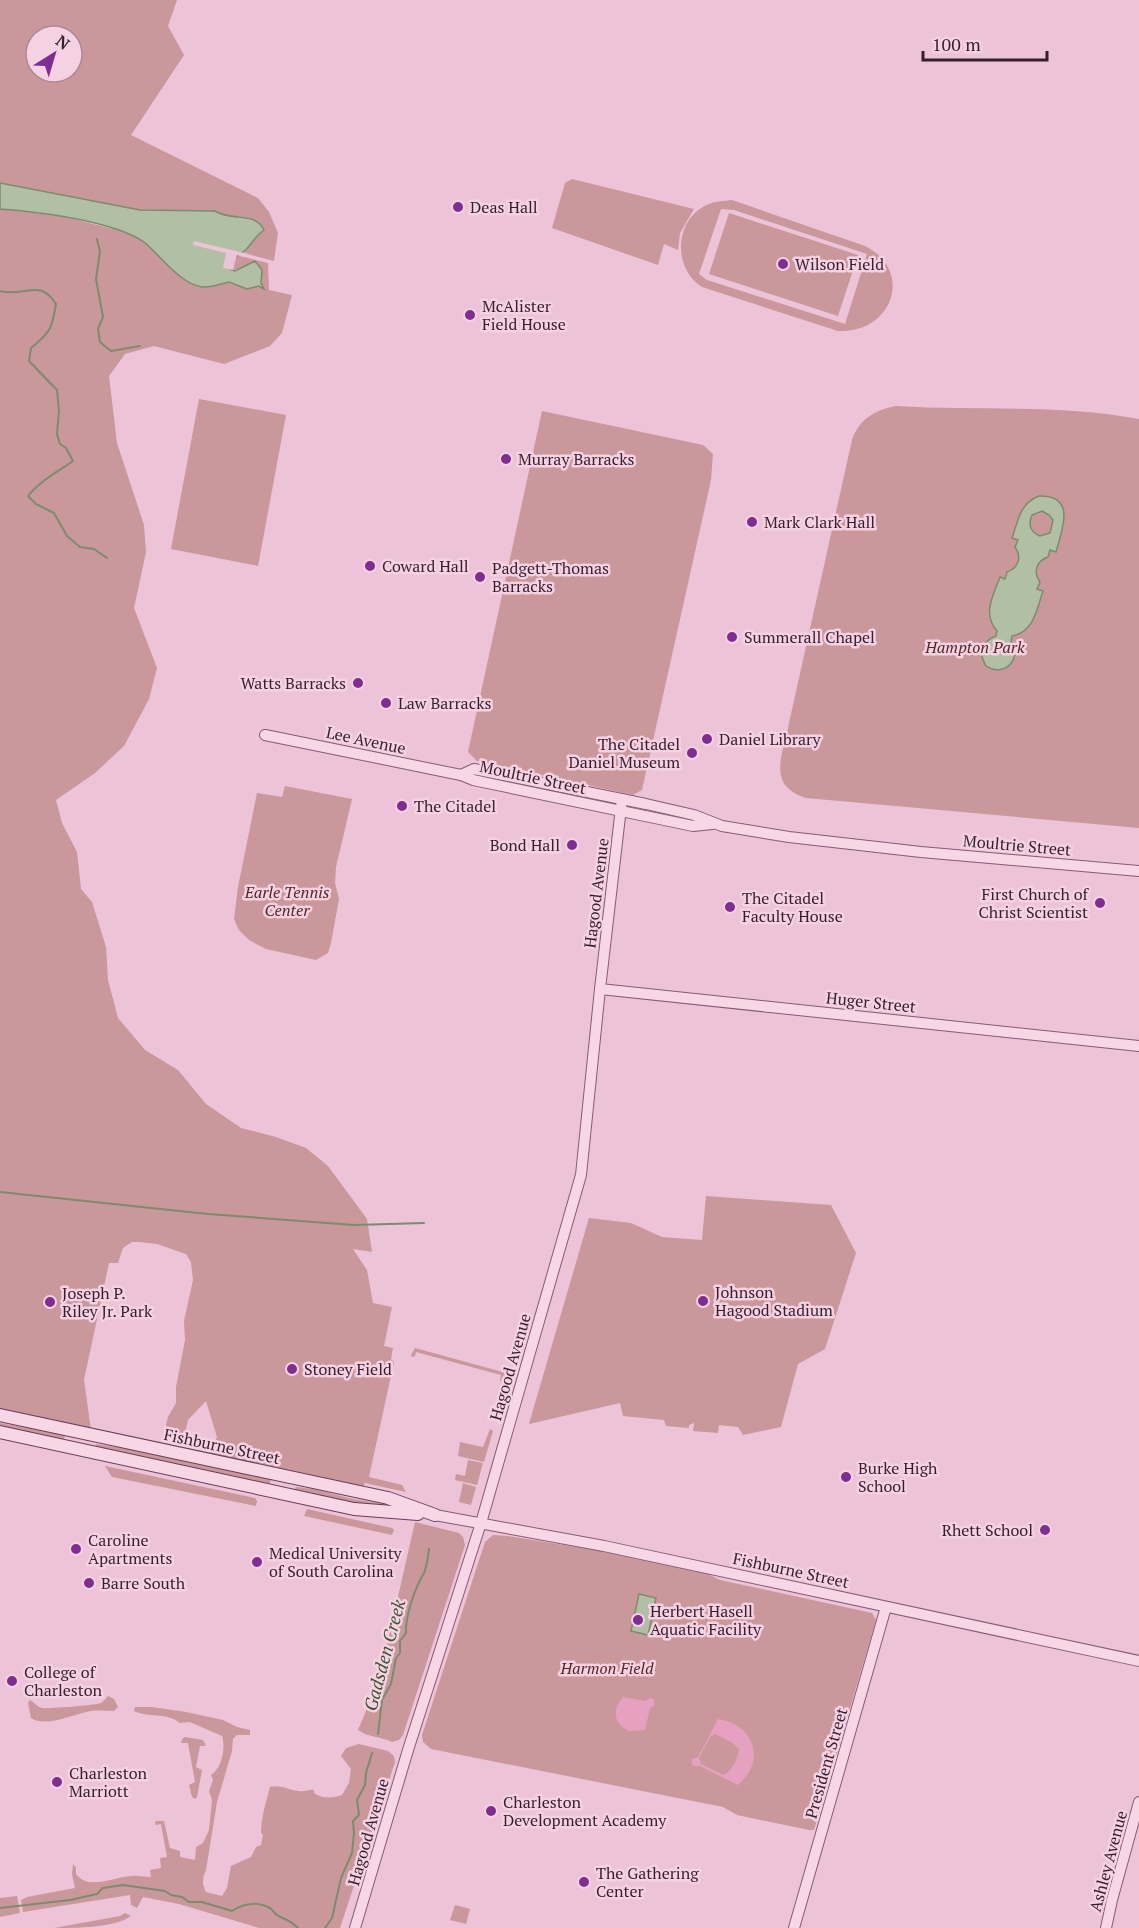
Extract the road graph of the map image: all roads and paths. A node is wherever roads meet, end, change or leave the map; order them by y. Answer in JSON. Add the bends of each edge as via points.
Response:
{"nodes":[{"id":1,"x":265,"y":735,"type":"dead end"},
{"id":2,"x":461,"y":775,"type":"junction"},
{"id":3,"x":622,"y":799,"type":"junction"},
{"id":4,"x":620,"y":811,"type":"junction"},
{"id":5,"x":715,"y":824,"type":"junction"},
{"id":6,"x":1139,"y":871,"type":"edge"},
{"id":7,"x":600,"y":989,"type":"junction"},
{"id":8,"x":1139,"y":1046,"type":"edge"},
{"id":9,"x":0,"y":1415,"type":"edge"},
{"id":10,"x":72,"y":1430,"type":"junction"},
{"id":11,"x":0,"y":1432,"type":"edge"},
{"id":12,"x":78,"y":1449,"type":"junction"},
{"id":13,"x":285,"y":1476,"type":"junction"},
{"id":14,"x":282,"y":1494,"type":"junction"},
{"id":15,"x":435,"y":1515,"type":"junction"},
{"id":16,"x":481,"y":1523,"type":"junction"},
{"id":17,"x":886,"y":1607,"type":"junction"},
{"id":18,"x":1139,"y":1661,"type":"edge"},
{"id":19,"x":1139,"y":1802,"type":"edge"},
{"id":20,"x":355,"y":1928,"type":"edge"},
{"id":21,"x":794,"y":1928,"type":"edge"},
{"id":22,"x":1107,"y":1928,"type":"edge"}],
"edges":[{"from":1,"to":2,"type":"street","name":"Lee Avenue"},
{"from":2,"to":3,"type":"street","name":"Moultrie Street","via":[[474,769]]},
{"from":2,"to":4,"type":"street","name":"Moultrie Street"},
{"from":3,"to":4,"type":"street","name":"Hagood Avenue"},
{"from":3,"to":5,"type":"street","name":"Moultrie Street","via":[[694,815]]},
{"from":4,"to":5,"type":"street","name":"Moultrie Street","via":[[693,826]]},
{"from":4,"to":7,"type":"street","name":"Hagood Avenue"},
{"from":5,"to":6,"type":"street","name":"Moultrie Street","via":[[799,839]]},
{"from":7,"to":8,"type":"street","name":"Huger Street"},
{"from":7,"to":16,"type":"street","name":"Hagood Avenue","via":[[581,1175]]},
{"from":9,"to":10,"type":"main road","name":"Fishburne Street"},
{"from":10,"to":12,"type":"main road"},
{"from":10,"to":13,"type":"main road","name":"Fishburne Street"},
{"from":11,"to":12,"type":"main road","name":"Fishburne Street"},
{"from":12,"to":14,"type":"main road","name":"Fishburne Street"},
{"from":13,"to":14,"type":"main road"},
{"from":13,"to":15,"type":"main road","name":"Fishburne Street","via":[[388,1498]]},
{"from":14,"to":15,"type":"main road","name":"Fishburne Street","via":[[354,1509]]},
{"from":15,"to":16,"type":"street","name":"Fishburne Street"},
{"from":16,"to":17,"type":"street","name":"Fishburne Street"},
{"from":16,"to":20,"type":"street","name":"Hagood Avenue"},
{"from":17,"to":18,"type":"street","name":"Fishburne Street"},
{"from":17,"to":21,"type":"street","name":"President Street"},
{"from":19,"to":22,"type":"street","name":"Ashley Avenue"}]}
